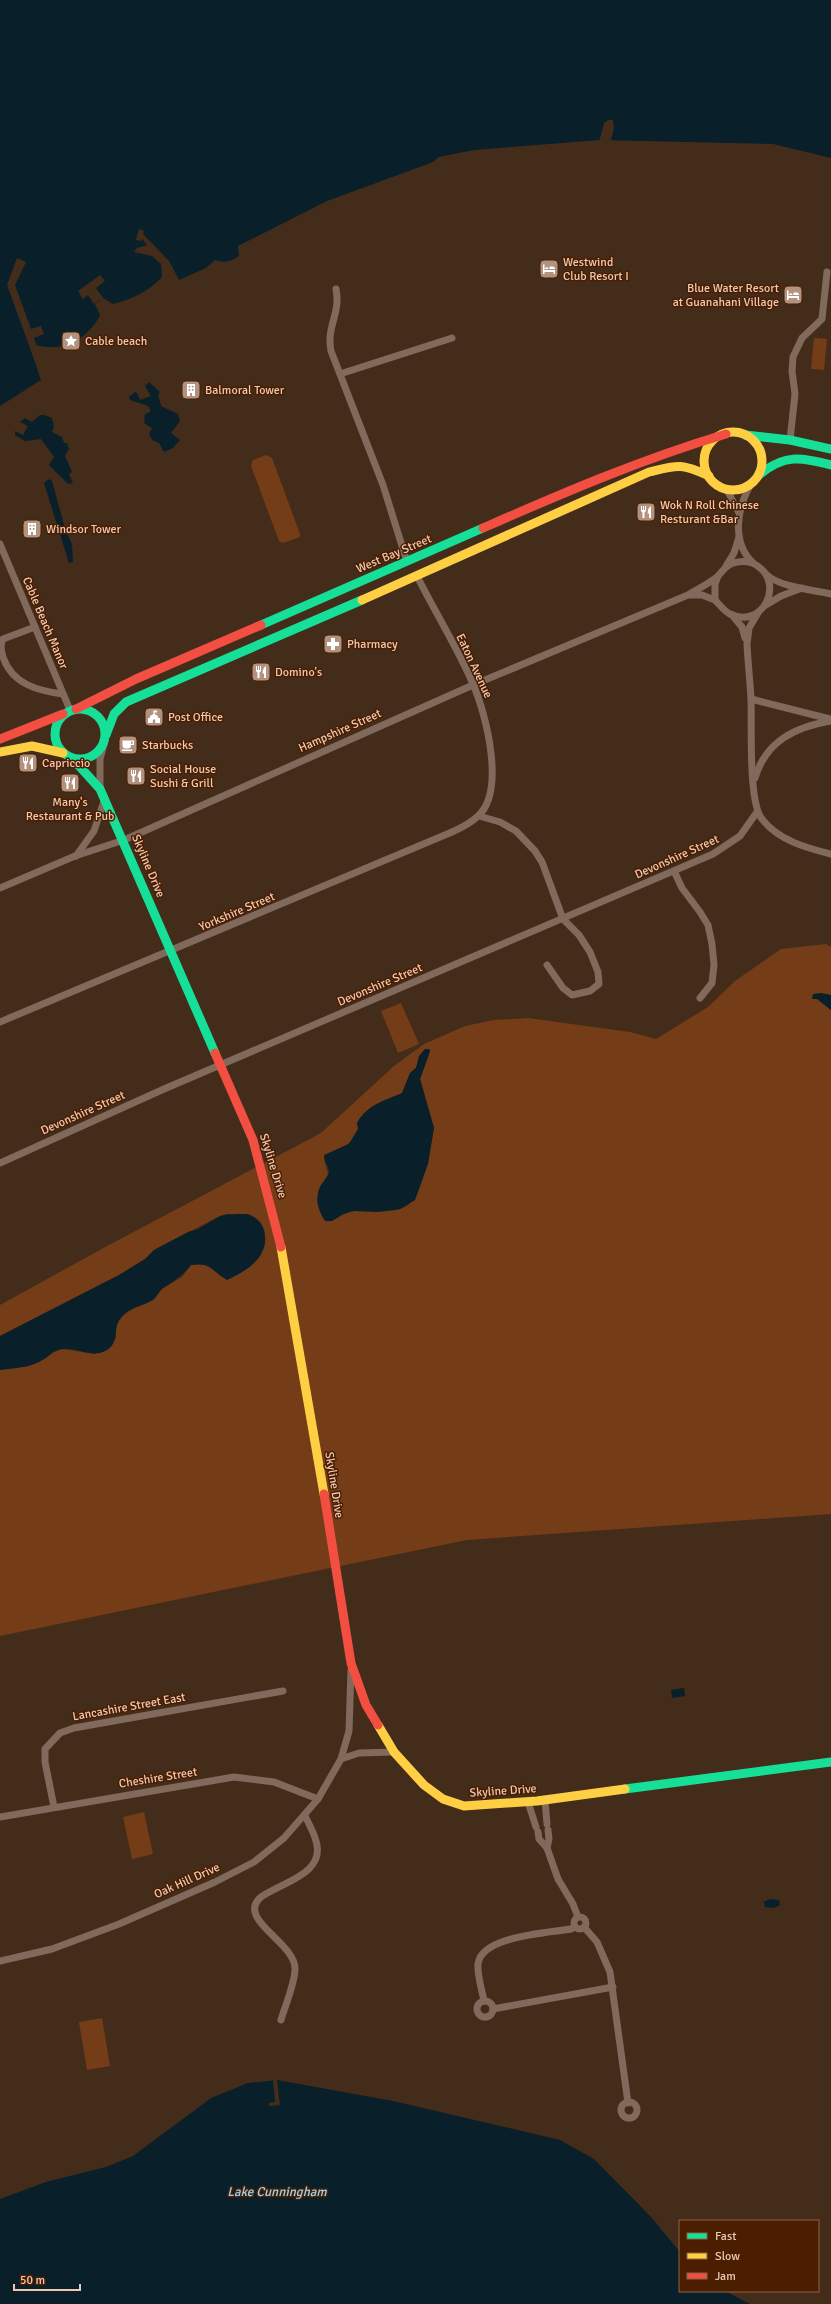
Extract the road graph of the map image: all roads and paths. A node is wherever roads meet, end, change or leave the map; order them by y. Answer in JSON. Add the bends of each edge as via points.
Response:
{"nodes":[{"id":1,"x":827,"y":272,"type":"dead end"},
{"id":2,"x":336,"y":289,"type":"dead end"},
{"id":3,"x":452,"y":338,"type":"dead end"},
{"id":4,"x":340,"y":374,"type":"junction"},
{"id":5,"x":726,"y":434,"type":"junction"},
{"id":6,"x":745,"y":435,"type":"junction"},
{"id":7,"x":790,"y":440,"type":"junction"},
{"id":8,"x":831,"y":449,"type":"edge"},
{"id":9,"x":831,"y":465,"type":"edge"},
{"id":10,"x":709,"y":476,"type":"junction"},
{"id":11,"x":758,"y":476,"type":"junction"},
{"id":12,"x":751,"y":484,"type":"junction"},
{"id":13,"x":728,"y":490,"type":"junction"},
{"id":14,"x":739,"y":513,"type":"junction"},
{"id":15,"x":739,"y":535,"type":"junction"},
{"id":16,"x":0,"y":544,"type":"edge"},
{"id":17,"x":407,"y":562,"type":"junction"},
{"id":18,"x":753,"y":563,"type":"junction"},
{"id":19,"x":723,"y":569,"type":"junction"},
{"id":20,"x":764,"y":570,"type":"junction"},
{"id":21,"x":417,"y":576,"type":"junction"},
{"id":22,"x":718,"y":576,"type":"junction"},
{"id":23,"x":802,"y":588,"type":"junction"},
{"id":24,"x":831,"y":594,"type":"edge"},
{"id":25,"x":688,"y":595,"type":"junction"},
{"id":26,"x":715,"y":600,"type":"junction"},
{"id":27,"x":766,"y":606,"type":"junction"},
{"id":28,"x":760,"y":611,"type":"junction"},
{"id":29,"x":731,"y":614,"type":"junction"},
{"id":30,"x":35,"y":627,"type":"junction"},
{"id":31,"x":747,"y":644,"type":"junction"},
{"id":32,"x":473,"y":685,"type":"junction"},
{"id":33,"x":63,"y":694,"type":"junction"},
{"id":34,"x":751,"y":699,"type":"junction"},
{"id":35,"x":71,"y":711,"type":"junction"},
{"id":36,"x":831,"y":720,"type":"edge"},
{"id":37,"x":0,"y":739,"type":"edge"},
{"id":38,"x":105,"y":740,"type":"junction"},
{"id":39,"x":0,"y":752,"type":"edge"},
{"id":40,"x":63,"y":753,"type":"junction"},
{"id":41,"x":72,"y":758,"type":"junction"},
{"id":42,"x":753,"y":786,"type":"junction"},
{"id":43,"x":100,"y":789,"type":"junction"},
{"id":44,"x":104,"y":798,"type":"junction"},
{"id":45,"x":757,"y":812,"type":"junction"},
{"id":46,"x":479,"y":816,"type":"junction"},
{"id":47,"x":124,"y":840,"type":"junction"},
{"id":48,"x":831,"y":854,"type":"edge"},
{"id":49,"x":75,"y":856,"type":"junction"},
{"id":50,"x":674,"y":871,"type":"junction"},
{"id":51,"x":0,"y":888,"type":"edge"},
{"id":52,"x":563,"y":919,"type":"junction"},
{"id":53,"x":171,"y":952,"type":"junction"},
{"id":54,"x":547,"y":965,"type":"dead end"},
{"id":55,"x":700,"y":998,"type":"dead end"},
{"id":56,"x":0,"y":1022,"type":"edge"},
{"id":57,"x":220,"y":1065,"type":"junction"},
{"id":58,"x":0,"y":1163,"type":"edge"},
{"id":59,"x":351,"y":1663,"type":"junction"},
{"id":60,"x":283,"y":1691,"type":"dead end"},
{"id":61,"x":394,"y":1752,"type":"junction"},
{"id":62,"x":341,"y":1759,"type":"junction"},
{"id":63,"x":831,"y":1762,"type":"edge"},
{"id":64,"x":318,"y":1799,"type":"junction"},
{"id":65,"x":545,"y":1800,"type":"junction"},
{"id":66,"x":528,"y":1802,"type":"junction"},
{"id":67,"x":54,"y":1807,"type":"junction"},
{"id":68,"x":305,"y":1816,"type":"junction"},
{"id":69,"x":0,"y":1817,"type":"edge"},
{"id":70,"x":547,"y":1848,"type":"junction"},
{"id":71,"x":578,"y":1917,"type":"junction"},
{"id":72,"x":575,"y":1927,"type":"junction"},
{"id":73,"x":584,"y":1927,"type":"junction"},
{"id":74,"x":0,"y":1961,"type":"edge"},
{"id":75,"x":613,"y":1987,"type":"junction"},
{"id":76,"x":484,"y":2001,"type":"junction"},
{"id":77,"x":493,"y":2009,"type":"junction"},
{"id":78,"x":281,"y":2020,"type":"dead end"},
{"id":79,"x":628,"y":2103,"type":"dead end"}],
"edges":[{"from":1,"to":7,"type":"street","via":[[822,319],[802,338],[793,357],[795,394]]},
{"from":2,"to":4,"type":"street","via":[[337,307],[329,336]]},
{"from":3,"to":4,"type":"street"},
{"from":4,"to":17,"type":"street","via":[[383,485]]},
{"from":5,"to":6,"type":"main road"},
{"from":5,"to":10,"type":"main road","via":[[717,438],[707,451],[704,461]]},
{"from":5,"to":17,"type":"main road","name":"West Bay Street","via":[[667,452],[599,478]]},
{"from":6,"to":7,"type":"main road"},
{"from":6,"to":11,"type":"main road","via":[[756,444],[762,456]]},
{"from":7,"to":8,"type":"main road"},
{"from":9,"to":11,"type":"main road","via":[[787,458],[772,464]]},
{"from":10,"to":13,"type":"main road","via":[[720,487]]},
{"from":10,"to":21,"type":"main road","via":[[687,466],[672,466],[649,472]]},
{"from":11,"to":12,"type":"main road"},
{"from":12,"to":13,"type":"main road","via":[[741,489]]},
{"from":12,"to":14,"type":"street"},
{"from":13,"to":14,"type":"street"},
{"from":14,"to":15,"type":"street"},
{"from":15,"to":18,"type":"street","via":[[743,550]]},
{"from":15,"to":19,"type":"street","via":[[734,553]]},
{"from":16,"to":30,"type":"street","name":"Cable Beach Manor"},
{"from":17,"to":35,"type":"main road","name":"West Bay Street","via":[[136,679]]},
{"from":18,"to":19,"type":"street","via":[[740,561]]},
{"from":18,"to":20,"type":"street"},
{"from":19,"to":22,"type":"street"},
{"from":20,"to":23,"type":"street","via":[[770,578]]},
{"from":20,"to":27,"type":"street","via":[[771,590]]},
{"from":21,"to":32,"type":"street","name":"Eaton Avenue"},
{"from":21,"to":38,"type":"main road","via":[[126,702],[114,714]]},
{"from":22,"to":25,"type":"street","name":"Hampshire Street"},
{"from":22,"to":26,"type":"street"},
{"from":23,"to":24,"type":"street"},
{"from":23,"to":27,"type":"street","via":[[781,596]]},
{"from":25,"to":26,"type":"street","name":"Hampshire Street","via":[[702,595]]},
{"from":25,"to":32,"type":"street","name":"Hampshire Street"},
{"from":26,"to":29,"type":"street"},
{"from":27,"to":28,"type":"street"},
{"from":28,"to":29,"type":"street","via":[[745,617]]},
{"from":28,"to":31,"type":"street","via":[[749,628]]},
{"from":29,"to":31,"type":"street","via":[[742,627]]},
{"from":30,"to":33,"type":"street","name":"Cable Beach Manor"},
{"from":30,"to":33,"type":"street","via":[[3,639],[0,647],[4,660],[21,682],[35,689]]},
{"from":31,"to":34,"type":"street"},
{"from":32,"to":46,"type":"street","name":"Eaton Avenue","via":[[486,728],[493,782],[490,796]]},
{"from":32,"to":47,"type":"street","name":"Hampshire Street"},
{"from":33,"to":35,"type":"street","name":"Cable Beach Manor"},
{"from":34,"to":36,"type":"street"},
{"from":34,"to":42,"type":"street"},
{"from":35,"to":37,"type":"main road","name":"West Bay Street"},
{"from":35,"to":38,"type":"main road","via":[[87,709],[97,715],[104,724]]},
{"from":35,"to":40,"type":"main road","via":[[58,720],[55,730],[57,745]]},
{"from":36,"to":42,"type":"street","via":[[813,724],[782,738],[760,763]]},
{"from":38,"to":41,"type":"main road","via":[[98,752],[91,757],[81,760]]},
{"from":38,"to":43,"type":"street","name":"Skyline Drive","via":[[99,766]]},
{"from":39,"to":40,"type":"main road","via":[[24,745],[35,745]]},
{"from":40,"to":41,"type":"main road"},
{"from":41,"to":43,"type":"main road","name":"Skyline Drive"},
{"from":42,"to":45,"type":"street"},
{"from":43,"to":44,"type":"main road","name":"Skyline Drive"},
{"from":44,"to":47,"type":"main road","name":"Skyline Drive"},
{"from":44,"to":49,"type":"street","via":[[94,831],[86,845]]},
{"from":45,"to":48,"type":"street","via":[[771,828],[791,841]]},
{"from":45,"to":50,"type":"street","name":"Devonshire Street","via":[[748,827],[728,846]]},
{"from":46,"to":52,"type":"street","via":[[500,822],[527,841],[542,862]]},
{"from":46,"to":53,"type":"street","name":"Yorkshire Street","via":[[452,832]]},
{"from":47,"to":49,"type":"street","name":"Hampshire Street"},
{"from":47,"to":53,"type":"main road","name":"Skyline Drive"},
{"from":49,"to":51,"type":"street","name":"Hampshire Street"},
{"from":50,"to":52,"type":"street","name":"Devonshire Street"},
{"from":50,"to":55,"type":"street","via":[[682,888],[708,925],[712,944],[712,983]]},
{"from":52,"to":54,"type":"street","via":[[586,944],[598,972],[599,984],[590,991],[572,995],[563,988]]},
{"from":52,"to":57,"type":"street","name":"Devonshire Street"},
{"from":53,"to":56,"type":"street","name":"Yorkshire Street"},
{"from":53,"to":57,"type":"main road","name":"Skyline Drive"},
{"from":57,"to":58,"type":"street","name":"Devonshire Street"},
{"from":57,"to":59,"type":"main road","name":"Skyline Drive","via":[[253,1140],[274,1212]]},
{"from":59,"to":61,"type":"main road","name":"Skyline Drive","via":[[366,1705]]},
{"from":59,"to":62,"type":"street","name":"Oak Hill Drive","via":[[350,1723]]},
{"from":60,"to":67,"type":"street","name":"Lancashire Street East","via":[[74,1728],[60,1733],[45,1749]]},
{"from":61,"to":62,"type":"street","via":[[359,1753]]},
{"from":61,"to":66,"type":"main road","name":"Skyline Drive","via":[[424,1785],[443,1799],[464,1806]]},
{"from":62,"to":64,"type":"street","name":"Oak Hill Drive"},
{"from":63,"to":65,"type":"main road","name":"Skyline Drive"},
{"from":64,"to":67,"type":"street","name":"Cheshire Street","via":[[274,1782],[234,1777]]},
{"from":64,"to":68,"type":"street","name":"Oak Hill Drive"},
{"from":65,"to":66,"type":"main road","name":"Skyline Drive"},
{"from":65,"to":70,"type":"street","via":[[549,1839]]},
{"from":66,"to":70,"type":"street","via":[[540,1839]]},
{"from":67,"to":69,"type":"street","name":"Cheshire Street"},
{"from":68,"to":74,"type":"street","name":"Oak Hill Drive","via":[[284,1838],[254,1862],[215,1882],[52,1949]]},
{"from":68,"to":78,"type":"street","via":[[316,1841],[316,1861],[310,1869],[262,1897],[257,1901],[254,1910],[258,1919],[287,1950],[294,1964],[294,1976]]},
{"from":70,"to":71,"type":"street","via":[[558,1879]]},
{"from":71,"to":72,"type":"street","via":[[573,1923]]},
{"from":71,"to":73,"type":"street","via":[[585,1920]]},
{"from":72,"to":73,"type":"street"},
{"from":72,"to":76,"type":"street","via":[[503,1941],[485,1949],[478,1965]]},
{"from":73,"to":75,"type":"street","via":[[597,1942],[605,1957]]},
{"from":75,"to":77,"type":"street"},
{"from":75,"to":79,"type":"street"},
{"from":76,"to":77,"type":"street","via":[[491,2004]]},
{"from":76,"to":77,"type":"street","via":[[478,2006],[479,2014],[490,2015]]}]}
